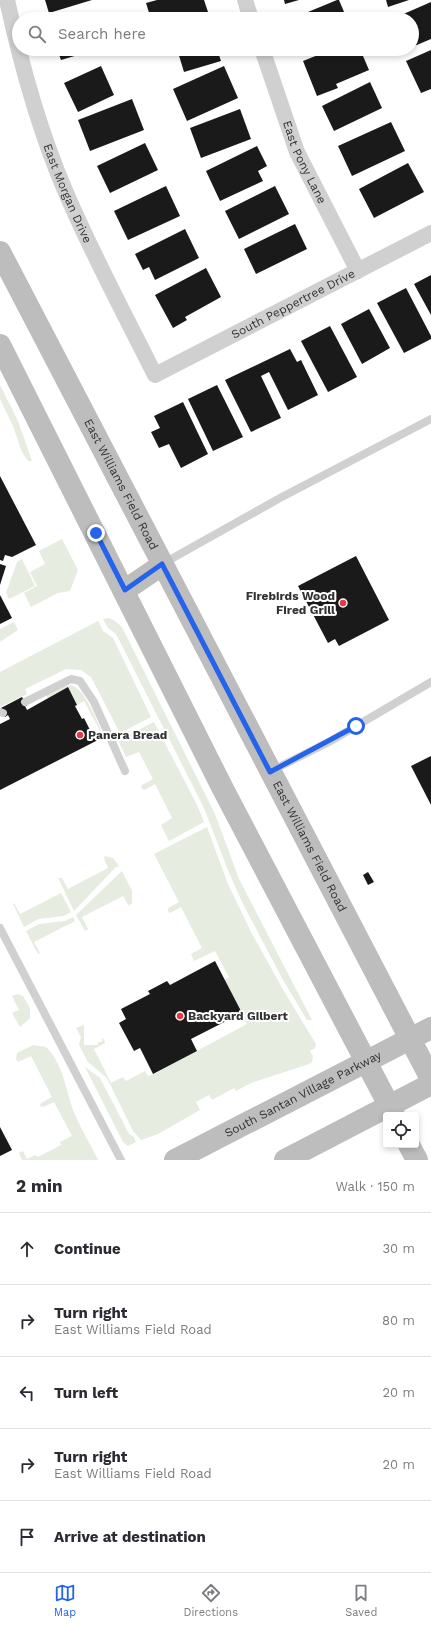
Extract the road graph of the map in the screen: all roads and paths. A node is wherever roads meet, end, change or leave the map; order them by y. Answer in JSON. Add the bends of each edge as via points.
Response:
{"nodes":[{"id":1,"x":7,"y":0,"type":"edge"},
{"id":2,"x":244,"y":0,"type":"edge"},
{"id":3,"x":248,"y":12,"type":"edge"},
{"id":4,"x":12,"y":22,"type":"edge"},
{"id":5,"x":20,"y":56,"type":"edge"},
{"id":6,"x":264,"y":56,"type":"edge"},
{"id":7,"x":431,"y":233,"type":"edge"},
{"id":8,"x":0,"y":252,"type":"edge"},
{"id":9,"x":358,"y":271,"type":"junction"},
{"id":10,"x":0,"y":345,"type":"edge"},
{"id":11,"x":155,"y":375,"type":"joint"},
{"id":12,"x":431,"y":419,"type":"edge"},
{"id":13,"x":162,"y":564,"type":"junction"},
{"id":14,"x":125,"y":590,"type":"junction"},
{"id":15,"x":431,"y":682,"type":"edge"},
{"id":16,"x":25,"y":702,"type":"dead end"},
{"id":17,"x":125,"y":770,"type":"dead end"},
{"id":18,"x":270,"y":772,"type":"junction"},
{"id":19,"x":0,"y":928,"type":"edge"},
{"id":20,"x":431,"y":1028,"type":"edge"},
{"id":21,"x":410,"y":1039,"type":"junction"},
{"id":22,"x":366,"y":1062,"type":"junction"},
{"id":23,"x":431,"y":1079,"type":"edge"},
{"id":24,"x":431,"y":1084,"type":"edge"},
{"id":25,"x":392,"y":1111,"type":"edge"},
{"id":26,"x":411,"y":1148,"type":"edge"},
{"id":27,"x":121,"y":1160,"type":"edge"},
{"id":28,"x":175,"y":1160,"type":"edge"},
{"id":29,"x":285,"y":1160,"type":"edge"},
{"id":30,"x":417,"y":1160,"type":"edge"}],
"edges":[{"from":1,"to":4,"type":"street","name":"East Morgan Drive"},
{"from":2,"to":3,"type":"street"},
{"from":5,"to":11,"type":"street","name":"East Morgan Drive","via":[[42,132],[64,188]]},
{"from":6,"to":9,"type":"street","name":"East Pony Lane","via":[[297,152]]},
{"from":7,"to":9,"type":"street","name":"South Peppertree Drive"},
{"from":8,"to":13,"type":"main road","name":"East Williams Field Road"},
{"from":9,"to":11,"type":"street","name":"South Peppertree Drive"},
{"from":10,"to":14,"type":"main road"},
{"from":12,"to":13,"type":"lane","via":[[280,498]]},
{"from":13,"to":14,"type":"main road"},
{"from":13,"to":18,"type":"main road","name":"East Williams Field Road"},
{"from":14,"to":22,"type":"main road","via":[[234,809]]},
{"from":15,"to":18,"type":"lane","via":[[328,742]]},
{"from":16,"to":17,"type":"lane","via":[[71,679],[80,681],[94,702]]},
{"from":18,"to":21,"type":"main road","name":"East Williams Field Road"},
{"from":19,"to":27,"type":"lane"},
{"from":20,"to":21,"type":"main road","name":"South Santan Village Parkway"},
{"from":21,"to":22,"type":"main road","name":"South Santan Village Parkway"},
{"from":21,"to":23,"type":"main road","name":"East Williams Field Road"},
{"from":22,"to":25,"type":"main road"},
{"from":22,"to":28,"type":"main road","name":"South Santan Village Parkway"},
{"from":24,"to":25,"type":"main road"},
{"from":25,"to":29,"type":"main road"},
{"from":26,"to":30,"type":"main road"}]}
